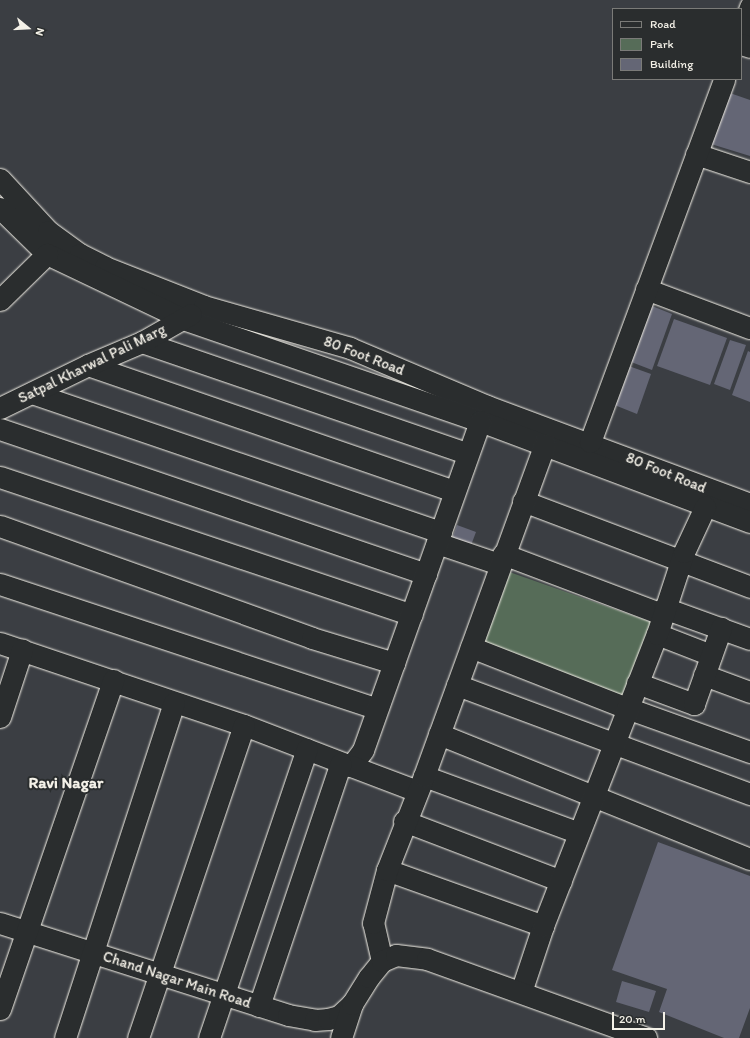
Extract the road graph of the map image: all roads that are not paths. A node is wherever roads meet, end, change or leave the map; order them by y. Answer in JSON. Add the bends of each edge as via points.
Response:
{"nodes":[{"id":1,"x":750,"y":7,"type":"edge"},
{"id":2,"x":742,"y":29,"type":"edge"},
{"id":3,"x":724,"y":80,"type":"edge"},
{"id":4,"x":696,"y":154,"type":"junction"},
{"id":5,"x":750,"y":172,"type":"edge"},
{"id":6,"x":0,"y":179,"type":"edge"},
{"id":7,"x":0,"y":208,"type":"edge"},
{"id":8,"x":47,"y":254,"type":"junction"},
{"id":9,"x":646,"y":289,"type":"junction"},
{"id":10,"x":2,"y":294,"type":"edge"},
{"id":11,"x":204,"y":306,"type":"junction"},
{"id":12,"x":183,"y":319,"type":"junction"},
{"id":13,"x":750,"y":328,"type":"edge"},
{"id":14,"x":142,"y":342,"type":"junction"},
{"id":15,"x":88,"y":365,"type":"junction"},
{"id":16,"x":32,"y":393,"type":"junction"},
{"id":17,"x":0,"y":408,"type":"edge"},
{"id":18,"x":480,"y":421,"type":"junction"},
{"id":19,"x":0,"y":429,"type":"edge"},
{"id":20,"x":590,"y":442,"type":"junction"},
{"id":21,"x":545,"y":444,"type":"junction"},
{"id":22,"x":467,"y":453,"type":"junction"},
{"id":23,"x":0,"y":477,"type":"edge"},
{"id":24,"x":454,"y":491,"type":"junction"},
{"id":25,"x":523,"y":501,"type":"junction"},
{"id":26,"x":750,"y":504,"type":"edge"},
{"id":27,"x":705,"y":507,"type":"junction"},
{"id":28,"x":750,"y":522,"type":"edge"},
{"id":29,"x":0,"y":526,"type":"edge"},
{"id":30,"x":439,"y":537,"type":"junction"},
{"id":31,"x":501,"y":559,"type":"junction"},
{"id":32,"x":681,"y":561,"type":"junction"},
{"id":33,"x":426,"y":574,"type":"junction"},
{"id":34,"x":0,"y":584,"type":"edge"},
{"id":35,"x":750,"y":587,"type":"edge"},
{"id":36,"x":663,"y":611,"type":"junction"},
{"id":37,"x":412,"y":615,"type":"junction"},
{"id":38,"x":721,"y":628,"type":"junction"},
{"id":39,"x":657,"y":634,"type":"junction"},
{"id":40,"x":750,"y":639,"type":"edge"},
{"id":41,"x":0,"y":643,"type":"edge"},
{"id":42,"x":471,"y":647,"type":"junction"},
{"id":43,"x":22,"y":650,"type":"junction"},
{"id":44,"x":711,"y":655,"type":"junction"},
{"id":45,"x":394,"y":663,"type":"junction"},
{"id":46,"x":704,"y":675,"type":"junction"},
{"id":47,"x":113,"y":680,"type":"junction"},
{"id":48,"x":637,"y":684,"type":"junction"},
{"id":49,"x":457,"y":685,"type":"junction"},
{"id":50,"x":750,"y":692,"type":"edge"},
{"id":51,"x":174,"y":703,"type":"junction"},
{"id":52,"x":694,"y":704,"type":"junction"},
{"id":53,"x":627,"y":708,"type":"junction"},
{"id":54,"x":377,"y":709,"type":"junction"},
{"id":55,"x":0,"y":717,"type":"edge"},
{"id":56,"x":244,"y":726,"type":"junction"},
{"id":57,"x":686,"y":729,"type":"junction"},
{"id":58,"x":439,"y":734,"type":"junction"},
{"id":59,"x":613,"y":745,"type":"junction"},
{"id":60,"x":307,"y":749,"type":"junction"},
{"id":61,"x":750,"y":752,"type":"edge"},
{"id":62,"x":346,"y":764,"type":"junction"},
{"id":63,"x":421,"y":783,"type":"junction"},
{"id":64,"x":750,"y":794,"type":"edge"},
{"id":65,"x":594,"y":797,"type":"junction"},
{"id":66,"x":404,"y":821,"type":"junction"},
{"id":67,"x":579,"y":833,"type":"junction"},
{"id":68,"x":750,"y":858,"type":"edge"},
{"id":69,"x":387,"y":870,"type":"junction"},
{"id":70,"x":560,"y":881,"type":"junction"},
{"id":71,"x":0,"y":923,"type":"edge"},
{"id":72,"x":543,"y":926,"type":"junction"},
{"id":73,"x":26,"y":932,"type":"junction"},
{"id":74,"x":93,"y":953,"type":"junction"},
{"id":75,"x":382,"y":961,"type":"junction"},
{"id":76,"x":160,"y":975,"type":"junction"},
{"id":77,"x":520,"y":992,"type":"junction"},
{"id":78,"x":224,"y":995,"type":"junction"},
{"id":79,"x":352,"y":1004,"type":"junction"},
{"id":80,"x":258,"y":1006,"type":"junction"},
{"id":81,"x":0,"y":1009,"type":"edge"},
{"id":82,"x":636,"y":1036,"type":"edge"},
{"id":83,"x":65,"y":1038,"type":"edge"},
{"id":84,"x":138,"y":1038,"type":"edge"},
{"id":85,"x":209,"y":1038,"type":"edge"},
{"id":86,"x":341,"y":1038,"type":"edge"}],
"edges":[{"from":1,"to":2,"type":"street"},
{"from":3,"to":4,"type":"street"},
{"from":4,"to":5,"type":"street"},
{"from":4,"to":9,"type":"street"},
{"from":6,"to":11,"type":"street","name":"80 Foot Road","via":[[33,217],[80,254],[144,284]]},
{"from":7,"to":8,"type":"street","name":"80 Foot Road"},
{"from":8,"to":10,"type":"street"},
{"from":8,"to":12,"type":"street","name":"80 Foot Road"},
{"from":9,"to":13,"type":"street"},
{"from":9,"to":20,"type":"street"},
{"from":11,"to":12,"type":"street","name":"Satpal Kharwal Pali Marg"},
{"from":11,"to":20,"type":"street","name":"80 Foot Road","via":[[350,348],[487,406]]},
{"from":12,"to":14,"type":"street","name":"Satpal Kharwal Pali Marg"},
{"from":12,"to":18,"type":"street","name":"80 Foot Road"},
{"from":14,"to":15,"type":"street","name":"Satpal Kharwal Pali Marg"},
{"from":14,"to":22,"type":"street"},
{"from":15,"to":16,"type":"street","name":"Satpal Kharwal Pali Marg"},
{"from":15,"to":24,"type":"street"},
{"from":16,"to":17,"type":"street","name":"Satpal Kharwal Pali Marg"},
{"from":16,"to":30,"type":"street"},
{"from":18,"to":21,"type":"street","name":"80 Foot Road"},
{"from":18,"to":22,"type":"street"},
{"from":19,"to":33,"type":"street"},
{"from":20,"to":26,"type":"street","name":"80 Foot Road"},
{"from":21,"to":25,"type":"street"},
{"from":21,"to":27,"type":"street","name":"80 Foot Road"},
{"from":22,"to":24,"type":"street"},
{"from":23,"to":37,"type":"street"},
{"from":24,"to":30,"type":"street"},
{"from":25,"to":31,"type":"street"},
{"from":25,"to":32,"type":"street"},
{"from":27,"to":28,"type":"street","name":"80 Foot Road"},
{"from":27,"to":32,"type":"street"},
{"from":29,"to":45,"type":"street","via":[[304,635]]},
{"from":30,"to":31,"type":"street"},
{"from":30,"to":33,"type":"street"},
{"from":31,"to":36,"type":"street"},
{"from":31,"to":42,"type":"street"},
{"from":32,"to":35,"type":"street"},
{"from":32,"to":36,"type":"street"},
{"from":33,"to":37,"type":"street"},
{"from":34,"to":54,"type":"street"},
{"from":36,"to":38,"type":"street"},
{"from":36,"to":39,"type":"street"},
{"from":37,"to":45,"type":"street"},
{"from":38,"to":40,"type":"street"},
{"from":38,"to":44,"type":"street"},
{"from":39,"to":44,"type":"street"},
{"from":39,"to":48,"type":"street"},
{"from":41,"to":43,"type":"street"},
{"from":42,"to":49,"type":"street"},
{"from":42,"to":53,"type":"street"},
{"from":43,"to":47,"type":"street"},
{"from":43,"to":55,"type":"street"},
{"from":44,"to":46,"type":"street"},
{"from":45,"to":54,"type":"street"},
{"from":46,"to":50,"type":"street"},
{"from":46,"to":52,"type":"street"},
{"from":47,"to":51,"type":"street"},
{"from":47,"to":73,"type":"street"},
{"from":48,"to":52,"type":"street"},
{"from":48,"to":53,"type":"street"},
{"from":49,"to":58,"type":"street"},
{"from":49,"to":59,"type":"street"},
{"from":51,"to":56,"type":"street"},
{"from":51,"to":74,"type":"street"},
{"from":52,"to":57,"type":"street"},
{"from":53,"to":57,"type":"street"},
{"from":53,"to":59,"type":"street"},
{"from":54,"to":62,"type":"street","via":[[363,750]]},
{"from":56,"to":60,"type":"street"},
{"from":56,"to":76,"type":"street"},
{"from":57,"to":61,"type":"street"},
{"from":58,"to":63,"type":"street"},
{"from":58,"to":65,"type":"street"},
{"from":59,"to":64,"type":"street"},
{"from":59,"to":65,"type":"street"},
{"from":60,"to":62,"type":"street"},
{"from":60,"to":78,"type":"street"},
{"from":62,"to":63,"type":"street"},
{"from":62,"to":80,"type":"street"},
{"from":63,"to":66,"type":"street"},
{"from":63,"to":67,"type":"street"},
{"from":65,"to":67,"type":"street"},
{"from":65,"to":68,"type":"street"},
{"from":66,"to":69,"type":"street"},
{"from":66,"to":70,"type":"street"},
{"from":67,"to":70,"type":"street"},
{"from":69,"to":72,"type":"street"},
{"from":69,"to":75,"type":"street","via":[[373,923]]},
{"from":70,"to":72,"type":"street"},
{"from":71,"to":73,"type":"street","name":"Chand Nagar Main Road"},
{"from":72,"to":77,"type":"street"},
{"from":73,"to":74,"type":"street","name":"Chand Nagar Main Road"},
{"from":73,"to":81,"type":"street"},
{"from":74,"to":76,"type":"street","name":"Chand Nagar Main Road"},
{"from":74,"to":83,"type":"street"},
{"from":75,"to":77,"type":"street","via":[[396,955],[413,956]]},
{"from":75,"to":79,"type":"street"},
{"from":76,"to":78,"type":"street","name":"Chand Nagar Main Road"},
{"from":76,"to":84,"type":"street"},
{"from":77,"to":82,"type":"street"},
{"from":78,"to":80,"type":"street","name":"Chand Nagar Main Road"},
{"from":78,"to":85,"type":"street"},
{"from":79,"to":80,"type":"street","name":"Chand Nagar Main Road","via":[[338,1016],[315,1020]]},
{"from":79,"to":86,"type":"street"}]}
